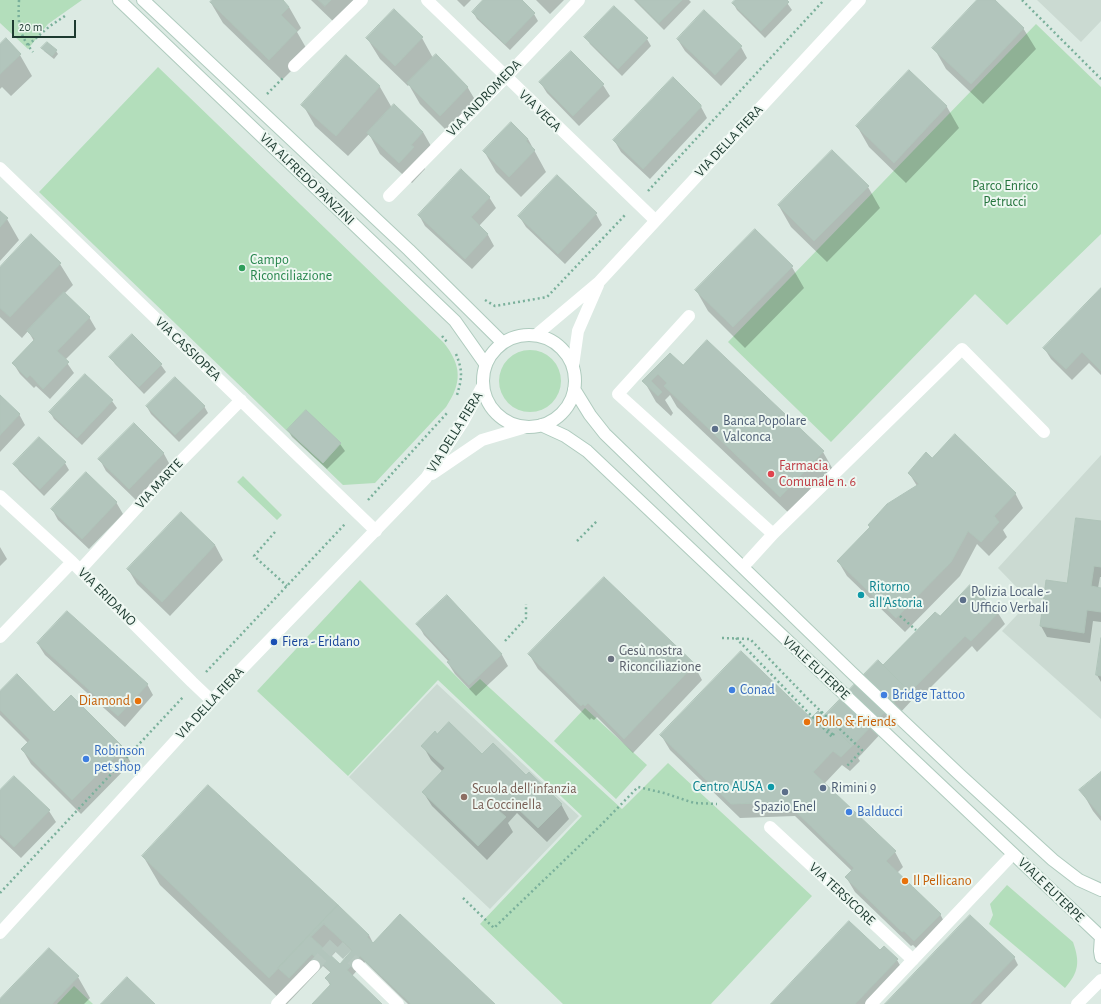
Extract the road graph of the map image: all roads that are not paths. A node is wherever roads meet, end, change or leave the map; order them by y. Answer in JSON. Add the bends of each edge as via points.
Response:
{"nodes":[{"id":1,"x":119,"y":0,"type":"edge"},
{"id":2,"x":144,"y":0,"type":"edge"},
{"id":3,"x":362,"y":0,"type":"edge"},
{"id":4,"x":426,"y":0,"type":"edge"},
{"id":5,"x":579,"y":0,"type":"edge"},
{"id":6,"x":860,"y":0,"type":"edge"},
{"id":7,"x":294,"y":66,"type":"road end"},
{"id":8,"x":506,"y":77,"type":"junction"},
{"id":9,"x":0,"y":168,"type":"edge"},
{"id":10,"x":389,"y":196,"type":"dead end"},
{"id":11,"x":655,"y":220,"type":"junction"},
{"id":12,"x":599,"y":282,"type":"junction"},
{"id":13,"x":689,"y":316,"type":"dead end"},
{"id":14,"x":536,"y":335,"type":"junction"},
{"id":15,"x":503,"y":343,"type":"junction"},
{"id":16,"x":486,"y":365,"type":"junction"},
{"id":17,"x":573,"y":366,"type":"junction"},
{"id":18,"x":483,"y":386,"type":"junction"},
{"id":19,"x":574,"y":389,"type":"junction"},
{"id":20,"x":241,"y":400,"type":"junction"},
{"id":21,"x":542,"y":425,"type":"junction"},
{"id":22,"x":526,"y":426,"type":"junction"},
{"id":23,"x":1044,"y":432,"type":"dead end"},
{"id":24,"x":426,"y":478,"type":"junction"},
{"id":25,"x":0,"y":496,"type":"edge"},
{"id":26,"x":376,"y":531,"type":"junction"},
{"id":27,"x":773,"y":534,"type":"junction"},
{"id":28,"x":76,"y":566,"type":"junction"},
{"id":29,"x":743,"y":567,"type":"junction"},
{"id":30,"x":0,"y":637,"type":"edge"},
{"id":31,"x":212,"y":701,"type":"junction"},
{"id":32,"x":770,"y":827,"type":"dead end"},
{"id":33,"x":1014,"y":854,"type":"junction"},
{"id":34,"x":1101,"y":890,"type":"edge"},
{"id":35,"x":0,"y":933,"type":"edge"},
{"id":36,"x":1101,"y":936,"type":"edge"},
{"id":37,"x":1101,"y":956,"type":"edge"},
{"id":38,"x":913,"y":960,"type":"junction"},
{"id":39,"x":358,"y":965,"type":"tunnel mouth"},
{"id":40,"x":314,"y":966,"type":"tunnel mouth"},
{"id":41,"x":1101,"y":980,"type":"edge"},
{"id":42,"x":277,"y":1004,"type":"edge"},
{"id":43,"x":398,"y":1004,"type":"edge"},
{"id":44,"x":871,"y":1004,"type":"edge"},
{"id":45,"x":1077,"y":1004,"type":"edge"}],
"edges":[{"from":1,"to":16,"type":"street","name":"VIA ALFREDO PANZINI","via":[[456,321]]},
{"from":2,"to":15,"type":"street","name":"VIA ALFREDO PANZINI","via":[[409,250]]},
{"from":3,"to":7,"type":"street"},
{"from":4,"to":8,"type":"street","name":"VIA VEGA"},
{"from":5,"to":8,"type":"street","name":"VIA ANDROMEDA"},
{"from":6,"to":11,"type":"street","name":"VIA DELLA FIERA"},
{"from":8,"to":10,"type":"street","name":"VIA ANDROMEDA"},
{"from":8,"to":11,"type":"street","name":"VIA VEGA"},
{"from":9,"to":20,"type":"street","name":"VIA CASSIOPEA"},
{"from":11,"to":12,"type":"street","name":"VIA DELLA FIERA"},
{"from":12,"to":14,"type":"street","name":"VIA DELLA FIERA"},
{"from":12,"to":17,"type":"street","name":"VIA DELLA FIERA","via":[[578,331]]},
{"from":13,"to":27,"type":"street","via":[[618,394]]},
{"from":14,"to":15,"type":"street","via":[[519,336]]},
{"from":14,"to":17,"type":"street","via":[[558,345]]},
{"from":15,"to":16,"type":"street","via":[[491,354]]},
{"from":16,"to":18,"type":"street"},
{"from":17,"to":19,"type":"street"},
{"from":18,"to":22,"type":"street","via":[[486,397],[497,414],[504,420]]},
{"from":18,"to":24,"type":"street","name":"VIA DELLA FIERA"},
{"from":19,"to":21,"type":"street","via":[[565,410],[552,421]]},
{"from":19,"to":29,"type":"street","name":"VIALE EUTERPE","via":[[590,415],[606,434]]},
{"from":20,"to":26,"type":"street","name":"VIA CASSIOPEA"},
{"from":20,"to":28,"type":"street","name":"VIA MARTE"},
{"from":21,"to":22,"type":"street"},
{"from":21,"to":33,"type":"street","name":"VIALE EUTERPE","via":[[587,451]]},
{"from":22,"to":24,"type":"street","name":"VIA DELLA FIERA","via":[[482,440]]},
{"from":23,"to":27,"type":"street","via":[[962,349]]},
{"from":24,"to":26,"type":"street","name":"VIA DELLA FIERA"},
{"from":25,"to":28,"type":"street","name":"VIA ERIDANO"},
{"from":26,"to":31,"type":"street","name":"VIA DELLA FIERA"},
{"from":27,"to":29,"type":"street"},
{"from":28,"to":30,"type":"street","name":"VIA MARTE"},
{"from":28,"to":31,"type":"street","name":"VIA ERIDANO"},
{"from":29,"to":34,"type":"street","name":"VIALE EUTERPE","via":[[1053,860],[1079,880]]},
{"from":31,"to":35,"type":"street","name":"VIA DELLA FIERA"},
{"from":32,"to":38,"type":"street","name":"VIA TERSICORE"},
{"from":33,"to":36,"type":"street","name":"VIALE EUTERPE"},
{"from":33,"to":38,"type":"street"},
{"from":36,"to":37,"type":"street"},
{"from":38,"to":44,"type":"street"},
{"from":39,"to":43,"type":"street"},
{"from":40,"to":42,"type":"street"},
{"from":41,"to":45,"type":"street"}]}
